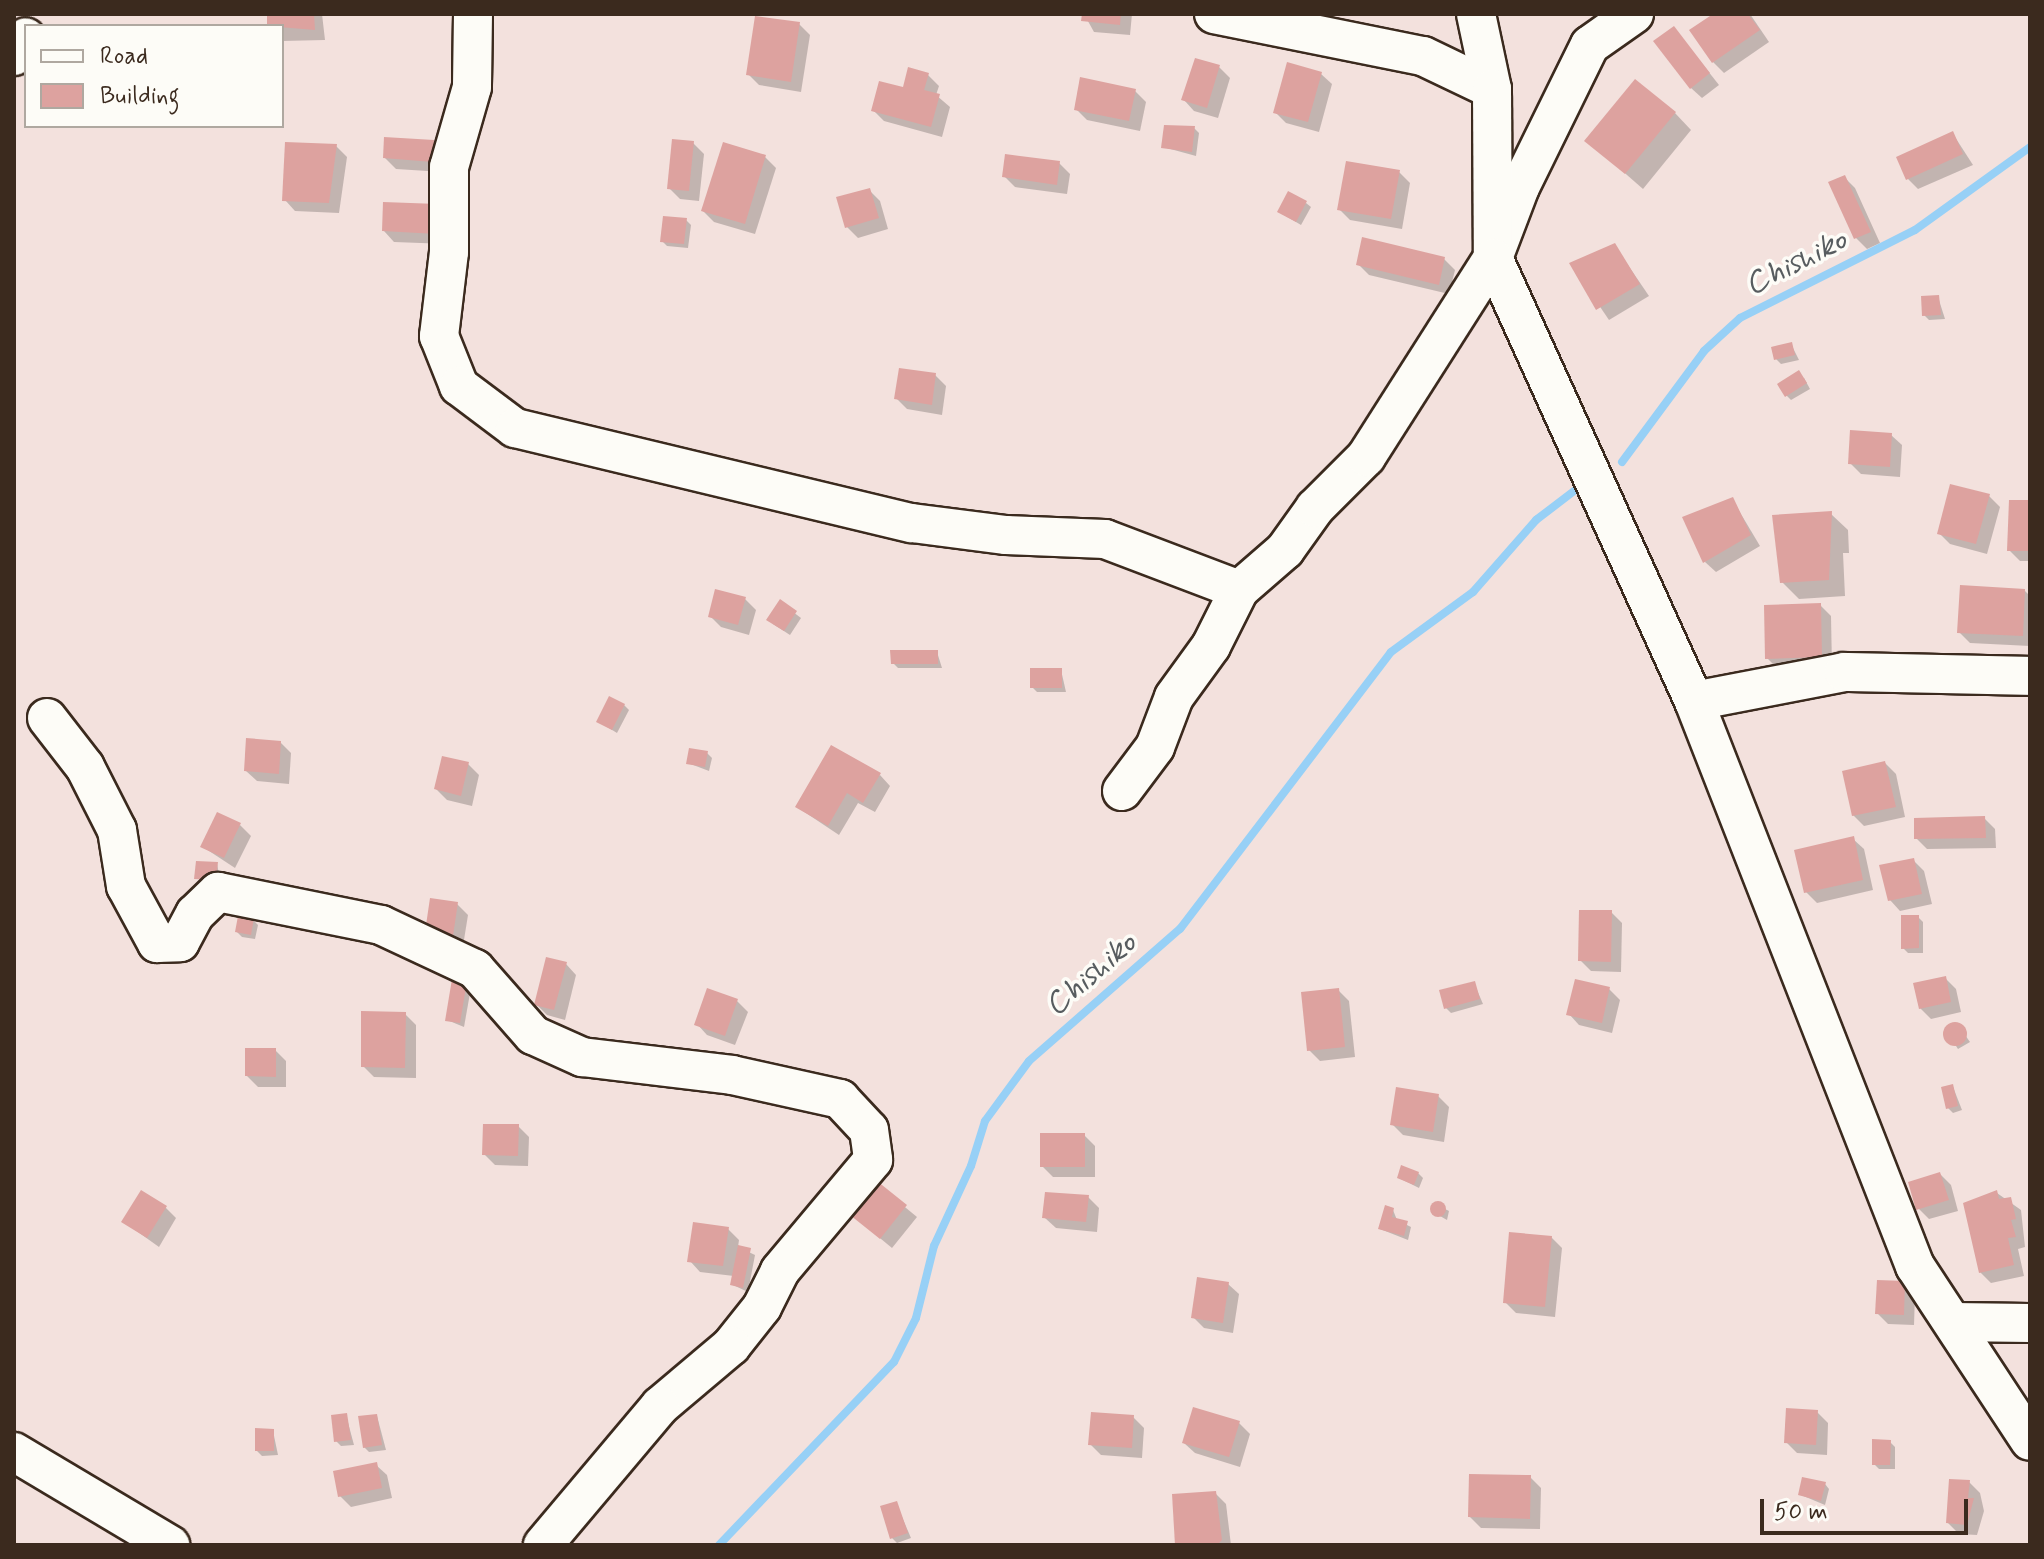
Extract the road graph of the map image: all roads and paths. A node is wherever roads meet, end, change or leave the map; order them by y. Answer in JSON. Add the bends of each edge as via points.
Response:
{"nodes":[{"id":1,"x":473,"y":14,"type":"edge"},
{"id":2,"x":1214,"y":14,"type":"edge"},
{"id":3,"x":1476,"y":14,"type":"edge"},
{"id":4,"x":1634,"y":14,"type":"edge"},
{"id":5,"x":1492,"y":89,"type":"junction"},
{"id":6,"x":1493,"y":258,"type":"junction"},
{"id":7,"x":1239,"y":590,"type":"junction"},
{"id":8,"x":2030,"y":676,"type":"edge"},
{"id":9,"x":1694,"y":701,"type":"junction"},
{"id":10,"x":47,"y":718,"type":"dead end"},
{"id":11,"x":1122,"y":791,"type":"dead end"},
{"id":12,"x":1953,"y":1322,"type":"junction"},
{"id":13,"x":2030,"y":1323,"type":"edge"},
{"id":14,"x":2030,"y":1441,"type":"edge"},
{"id":15,"x":14,"y":1452,"type":"edge"},
{"id":16,"x":170,"y":1545,"type":"edge"},
{"id":17,"x":543,"y":1545,"type":"edge"}],
"edges":[{"from":1,"to":7,"type":"street","via":[[472,87],[449,167],[449,252],[439,336],[459,386],[515,428],[912,523],[1006,535],[1105,539]]},
{"from":2,"to":5,"type":"street","via":[[1423,56]]},
{"from":3,"to":5,"type":"street"},
{"from":4,"to":6,"type":"street","via":[[1590,45],[1520,187]]},
{"from":5,"to":6,"type":"street"},
{"from":6,"to":7,"type":"street","via":[[1366,457],[1315,508],[1285,550]]},
{"from":6,"to":9,"type":"street"},
{"from":7,"to":11,"type":"street","via":[[1211,646],[1174,697],[1155,747]]},
{"from":8,"to":9,"type":"street","via":[[1844,672]]},
{"from":9,"to":12,"type":"street","via":[[1915,1266]]},
{"from":10,"to":17,"type":"street","via":[[85,767],[117,830],[126,886],[157,943],[180,942],[195,914],[218,892],[381,925],[475,969],[533,1035],[582,1057],[732,1075],[840,1099],[869,1130],[873,1160],[780,1271],[762,1307],[731,1346],[660,1406]]},
{"from":12,"to":13,"type":"street"},
{"from":12,"to":14,"type":"street"},
{"from":15,"to":16,"type":"street"}]}
